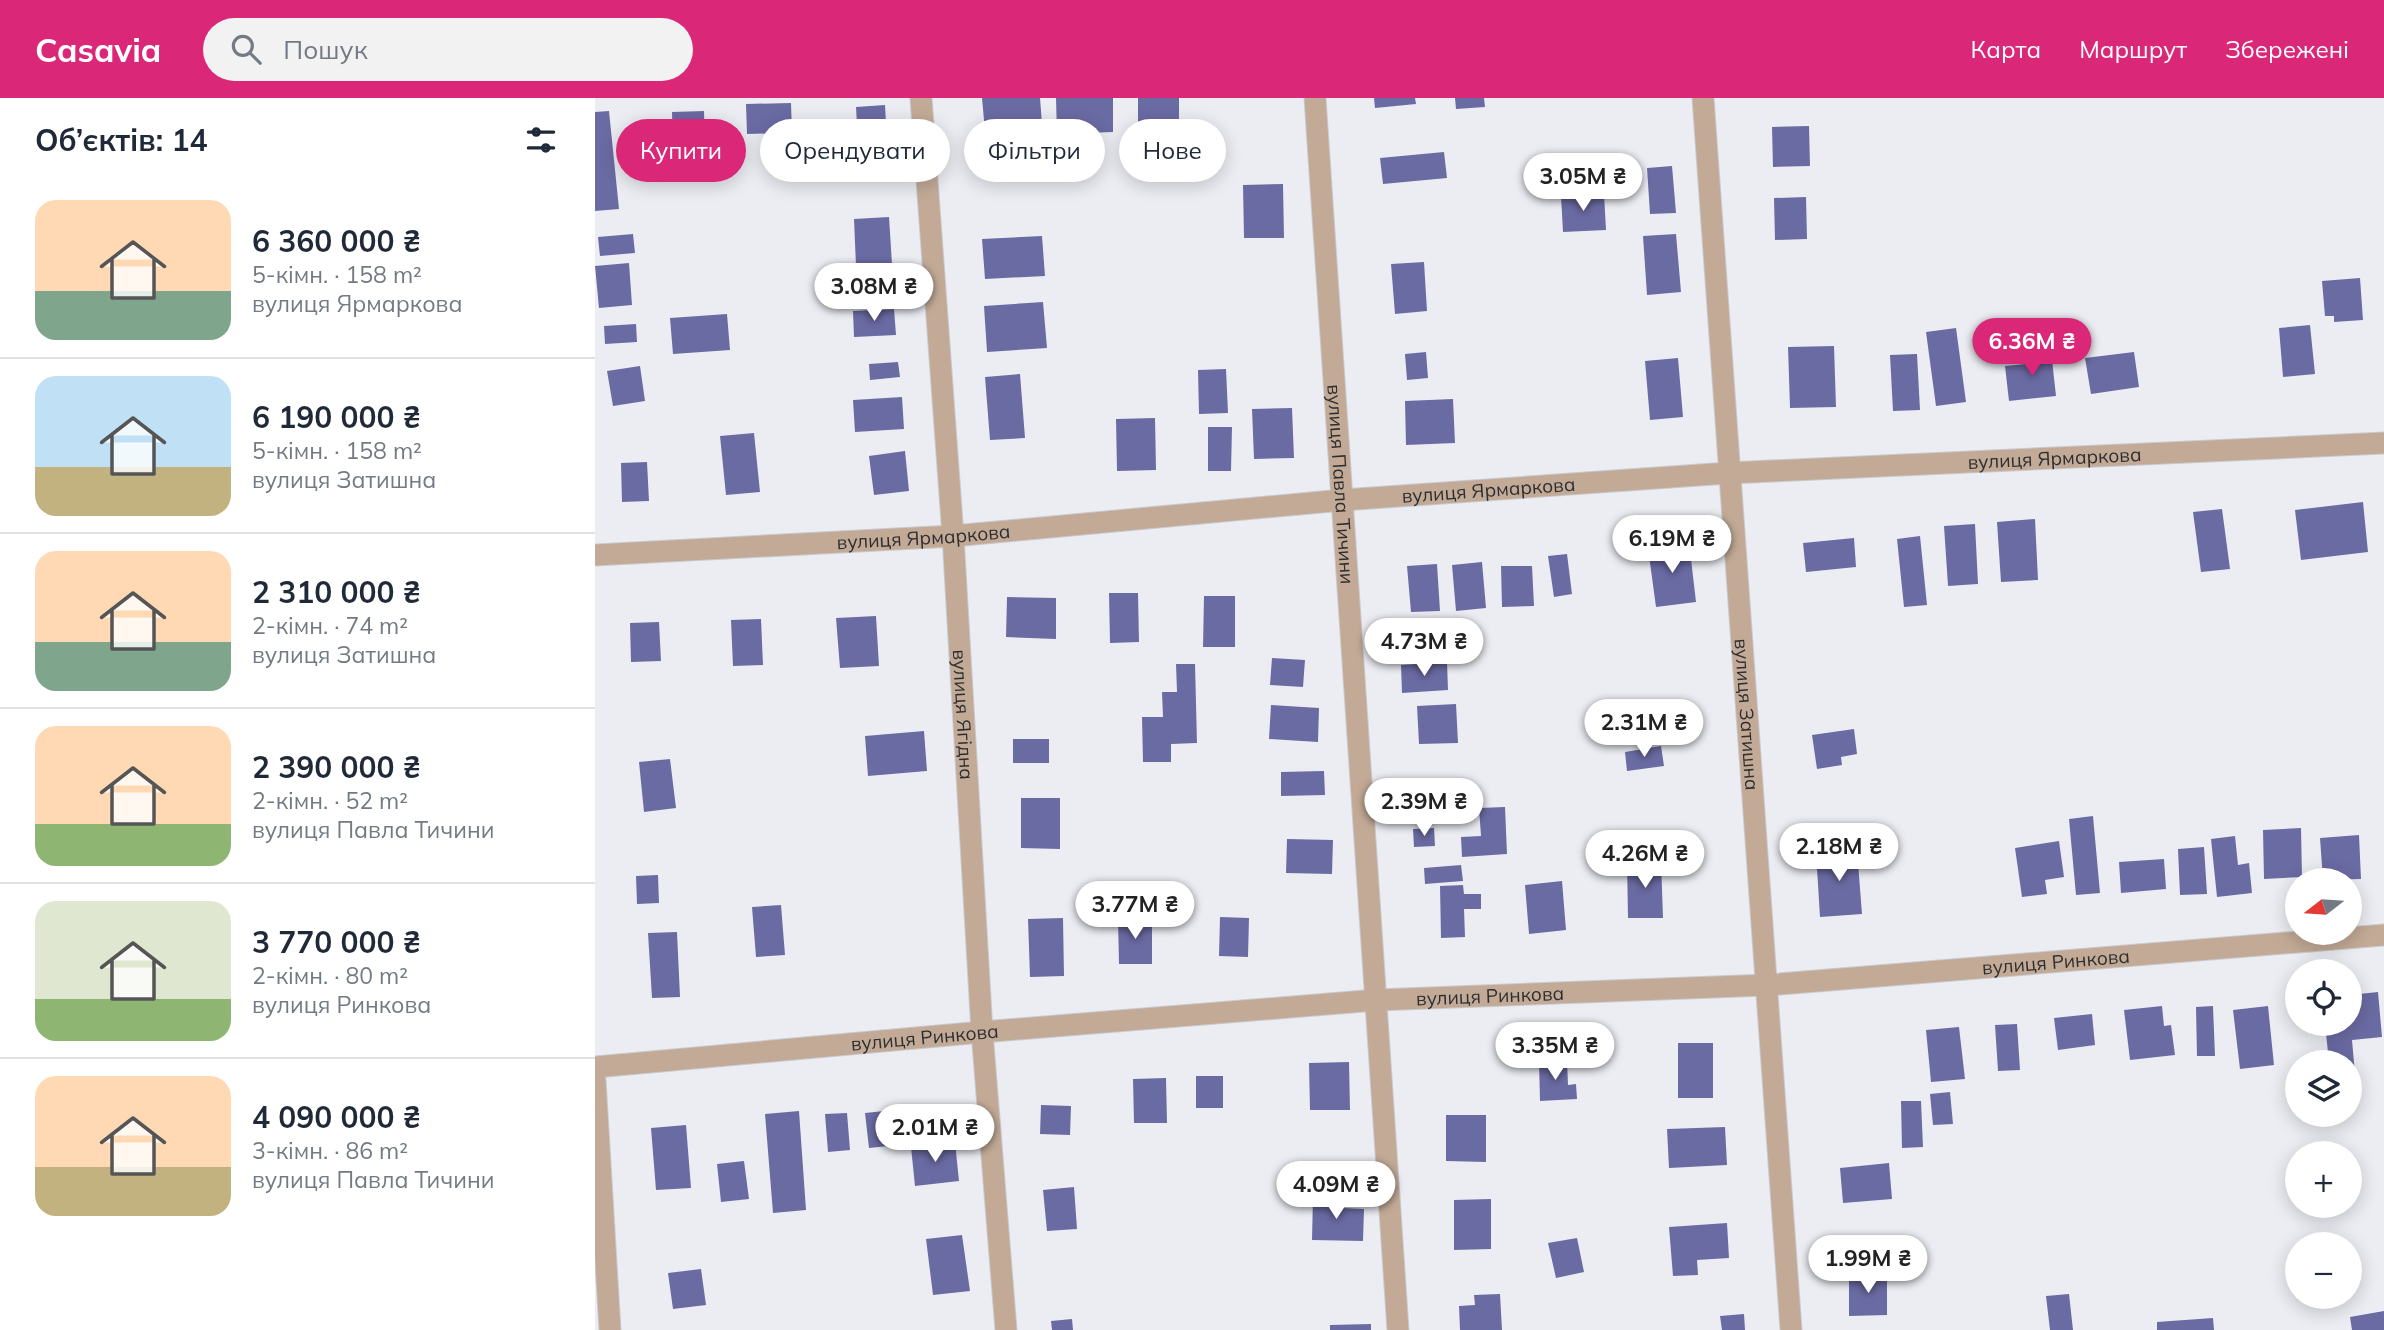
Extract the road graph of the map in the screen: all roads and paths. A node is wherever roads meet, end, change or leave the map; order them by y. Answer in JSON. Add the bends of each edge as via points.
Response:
{"nodes":[{"id":1,"x":921,"y":98,"type":"edge"},
{"id":2,"x":1315,"y":98,"type":"edge"},
{"id":3,"x":1703,"y":98,"type":"edge"},
{"id":4,"x":2384,"y":443,"type":"edge"},
{"id":5,"x":1728,"y":473,"type":"junction"},
{"id":6,"x":1343,"y":500,"type":"junction"},
{"id":7,"x":953,"y":536,"type":"junction"},
{"id":8,"x":595,"y":555,"type":"edge"},
{"id":9,"x":2384,"y":935,"type":"edge"},
{"id":10,"x":1767,"y":985,"type":"junction"},
{"id":11,"x":1377,"y":1000,"type":"junction"},
{"id":12,"x":982,"y":1032,"type":"junction"},
{"id":13,"x":595,"y":1067,"type":"edge"},
{"id":14,"x":595,"y":1080,"type":"edge"},
{"id":15,"x":610,"y":1330,"type":"edge"},
{"id":16,"x":1006,"y":1330,"type":"edge"},
{"id":17,"x":1398,"y":1330,"type":"edge"},
{"id":18,"x":1791,"y":1330,"type":"edge"}],
"edges":[{"from":1,"to":7,"type":"street","name":"вулиця Ягідна"},
{"from":2,"to":6,"type":"street","name":"вулиця Павла Тичини"},
{"from":3,"to":5,"type":"street","name":"вулиця Затишна"},
{"from":4,"to":5,"type":"street","name":"вулиця Ярмаркова"},
{"from":5,"to":6,"type":"street","name":"вулиця Ярмаркова"},
{"from":5,"to":10,"type":"street","name":"вулиця Затишна"},
{"from":6,"to":7,"type":"street","name":"вулиця Ярмаркова"},
{"from":6,"to":11,"type":"street","name":"вулиця Павла Тичини"},
{"from":7,"to":8,"type":"street","name":"вулиця Ярмаркова"},
{"from":7,"to":12,"type":"street","name":"вулиця Ягідна"},
{"from":9,"to":10,"type":"street","name":"вулиця Ринкова"},
{"from":10,"to":11,"type":"street","name":"вулиця Ринкова"},
{"from":10,"to":18,"type":"street","name":"вулиця Затишна"},
{"from":11,"to":12,"type":"street","name":"вулиця Ринкова"},
{"from":11,"to":17,"type":"street","name":"вулиця Павла Тичини"},
{"from":12,"to":13,"type":"street","name":"вулиця Ринкова"},
{"from":12,"to":16,"type":"street","name":"вулиця Ягідна"},
{"from":14,"to":15,"type":"street"}]}
